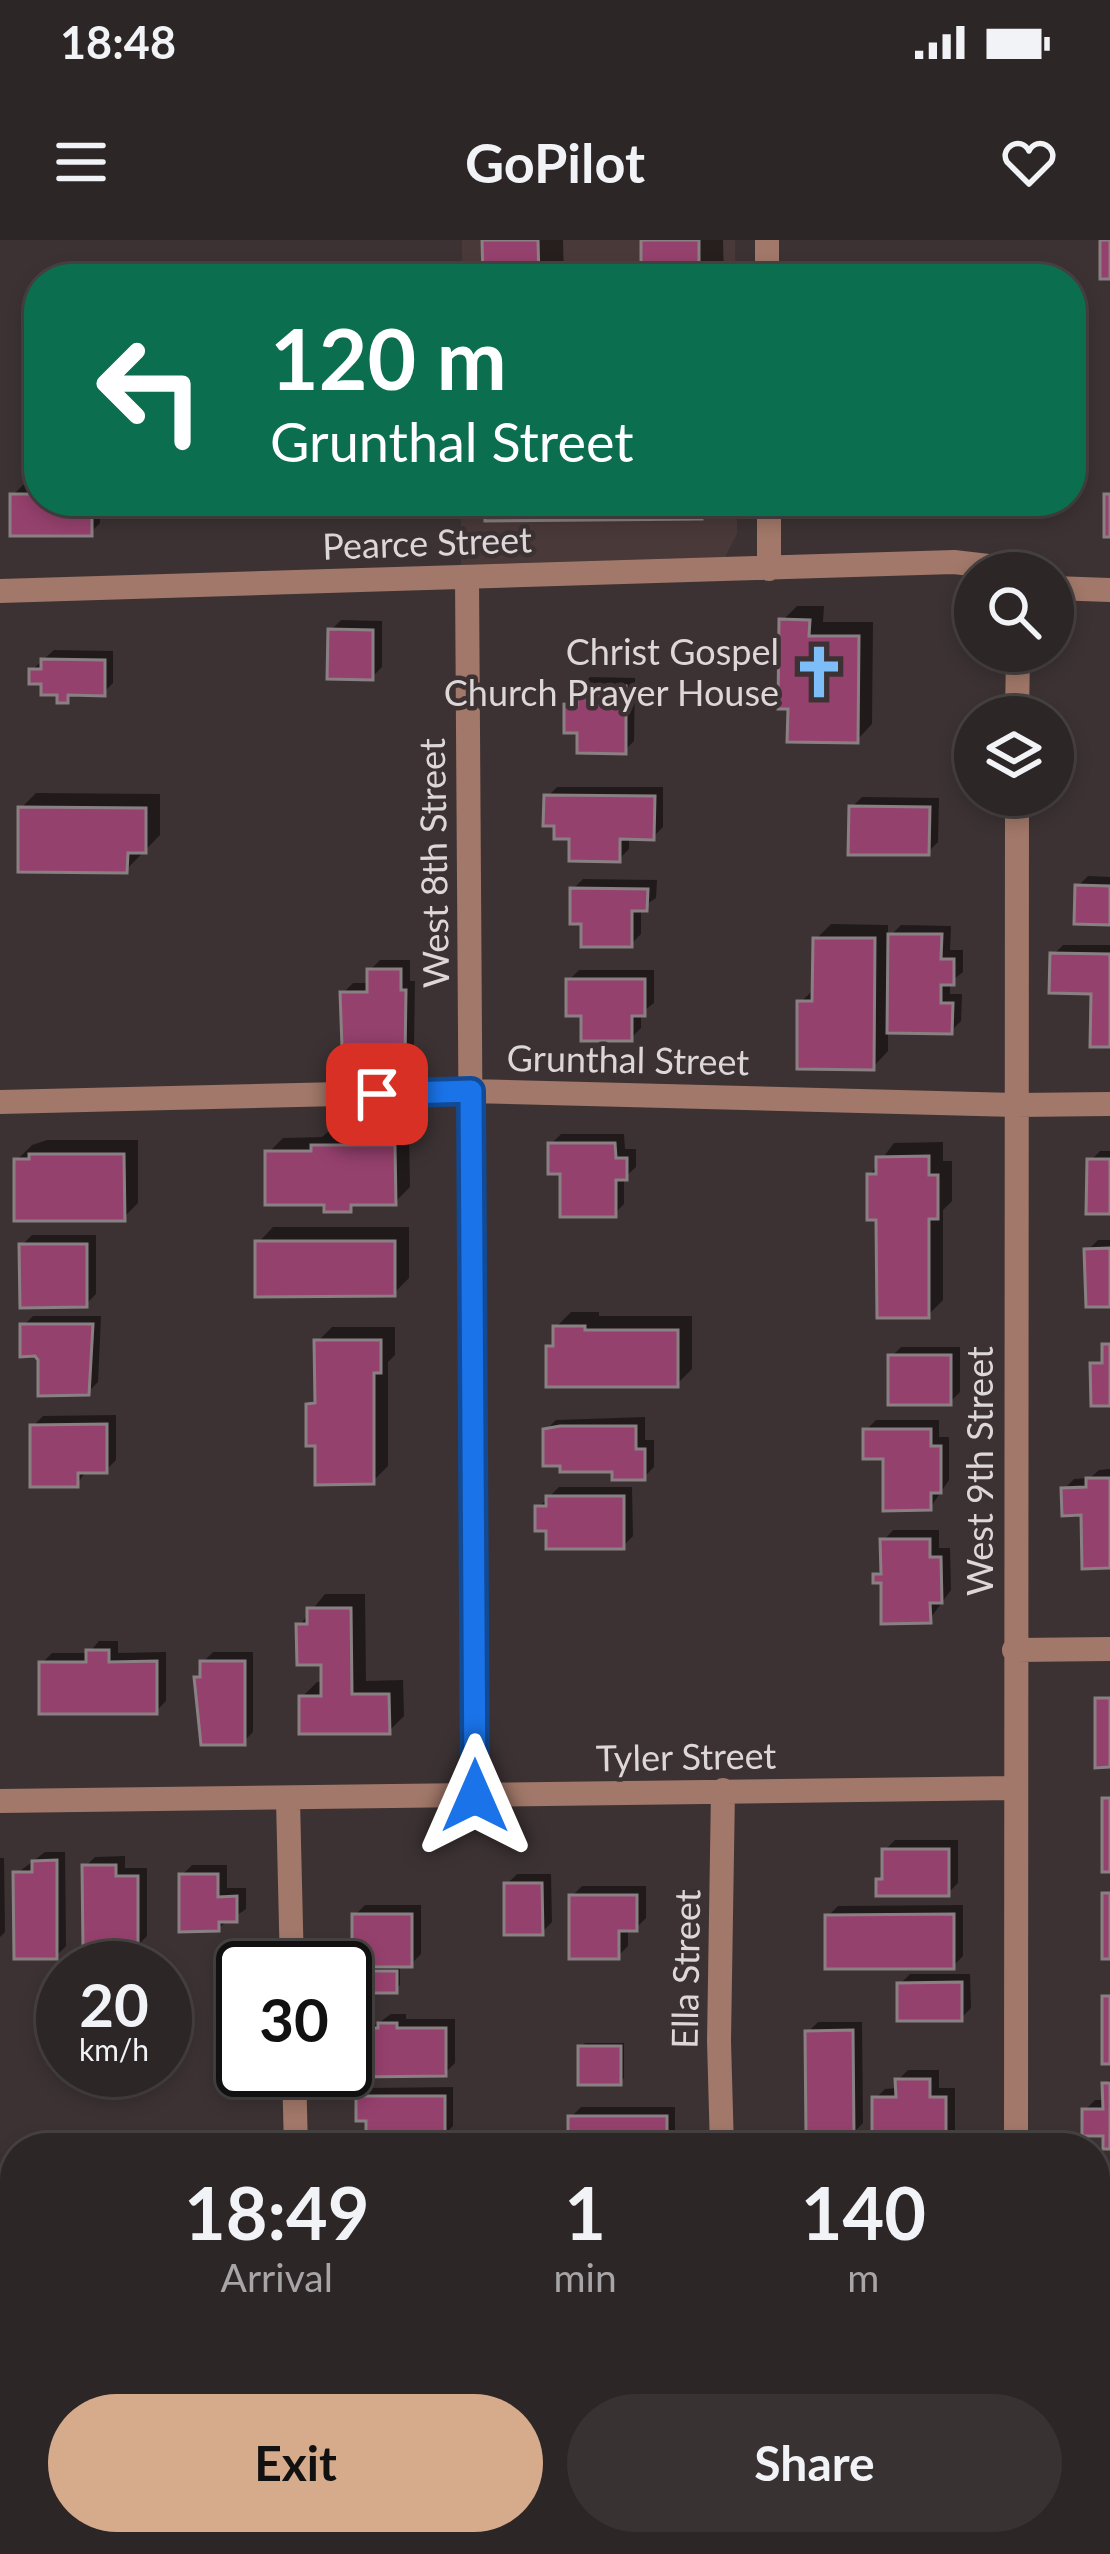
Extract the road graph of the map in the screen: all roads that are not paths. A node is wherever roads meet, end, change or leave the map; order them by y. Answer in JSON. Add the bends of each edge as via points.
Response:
{"nodes":[{"id":1,"x":769,"y":516,"type":"edge"},
{"id":2,"x":954,"y":562,"type":"edge"},
{"id":3,"x":769,"y":569,"type":"junction"},
{"id":4,"x":466,"y":577,"type":"junction"},
{"id":5,"x":1074,"y":589,"type":"edge"},
{"id":6,"x":1110,"y":590,"type":"edge"},
{"id":7,"x":0,"y":591,"type":"edge"},
{"id":8,"x":1017,"y":816,"type":"edge"},
{"id":9,"x":471,"y":1091,"type":"junction"},
{"id":10,"x":0,"y":1102,"type":"edge"},
{"id":11,"x":1110,"y":1104,"type":"edge"},
{"id":12,"x":1016,"y":1105,"type":"junction"},
{"id":13,"x":1110,"y":1649,"type":"edge"},
{"id":14,"x":1015,"y":1650,"type":"junction"},
{"id":15,"x":1014,"y":1788,"type":"junction"},
{"id":16,"x":723,"y":1790,"type":"junction"},
{"id":17,"x":475,"y":1796,"type":"junction"},
{"id":18,"x":288,"y":1800,"type":"junction"},
{"id":19,"x":0,"y":1801,"type":"edge"},
{"id":20,"x":291,"y":1941,"type":"edge"},
{"id":21,"x":295,"y":2097,"type":"edge"},
{"id":22,"x":296,"y":2133,"type":"edge"},
{"id":23,"x":722,"y":2133,"type":"edge"},
{"id":24,"x":1016,"y":2133,"type":"edge"}],
"edges":[{"from":1,"to":3,"type":"street"},
{"from":2,"to":3,"type":"street","name":"Pearce Street"},
{"from":3,"to":4,"type":"street","name":"Pearce Street"},
{"from":4,"to":7,"type":"street","name":"Pearce Street"},
{"from":4,"to":9,"type":"street","name":"West 8th Street"},
{"from":5,"to":6,"type":"street"},
{"from":8,"to":12,"type":"street","name":"West 9th Street"},
{"from":9,"to":10,"type":"street","name":"Grunthal Street"},
{"from":9,"to":12,"type":"street","name":"Grunthal Street"},
{"from":9,"to":17,"type":"street","name":"West 8th Street"},
{"from":11,"to":12,"type":"street","name":"Grunthal Street"},
{"from":12,"to":14,"type":"street","name":"West 9th Street"},
{"from":13,"to":14,"type":"street"},
{"from":14,"to":15,"type":"street","name":"West 9th Street"},
{"from":15,"to":16,"type":"street","name":"Tyler Street"},
{"from":15,"to":24,"type":"street","name":"West 9th Street"},
{"from":16,"to":17,"type":"street","name":"Tyler Street"},
{"from":16,"to":23,"type":"street","name":"Ella Street"},
{"from":17,"to":18,"type":"street","name":"Tyler Street"},
{"from":18,"to":19,"type":"street","name":"Tyler Street"},
{"from":18,"to":20,"type":"street"},
{"from":21,"to":22,"type":"street"}]}
